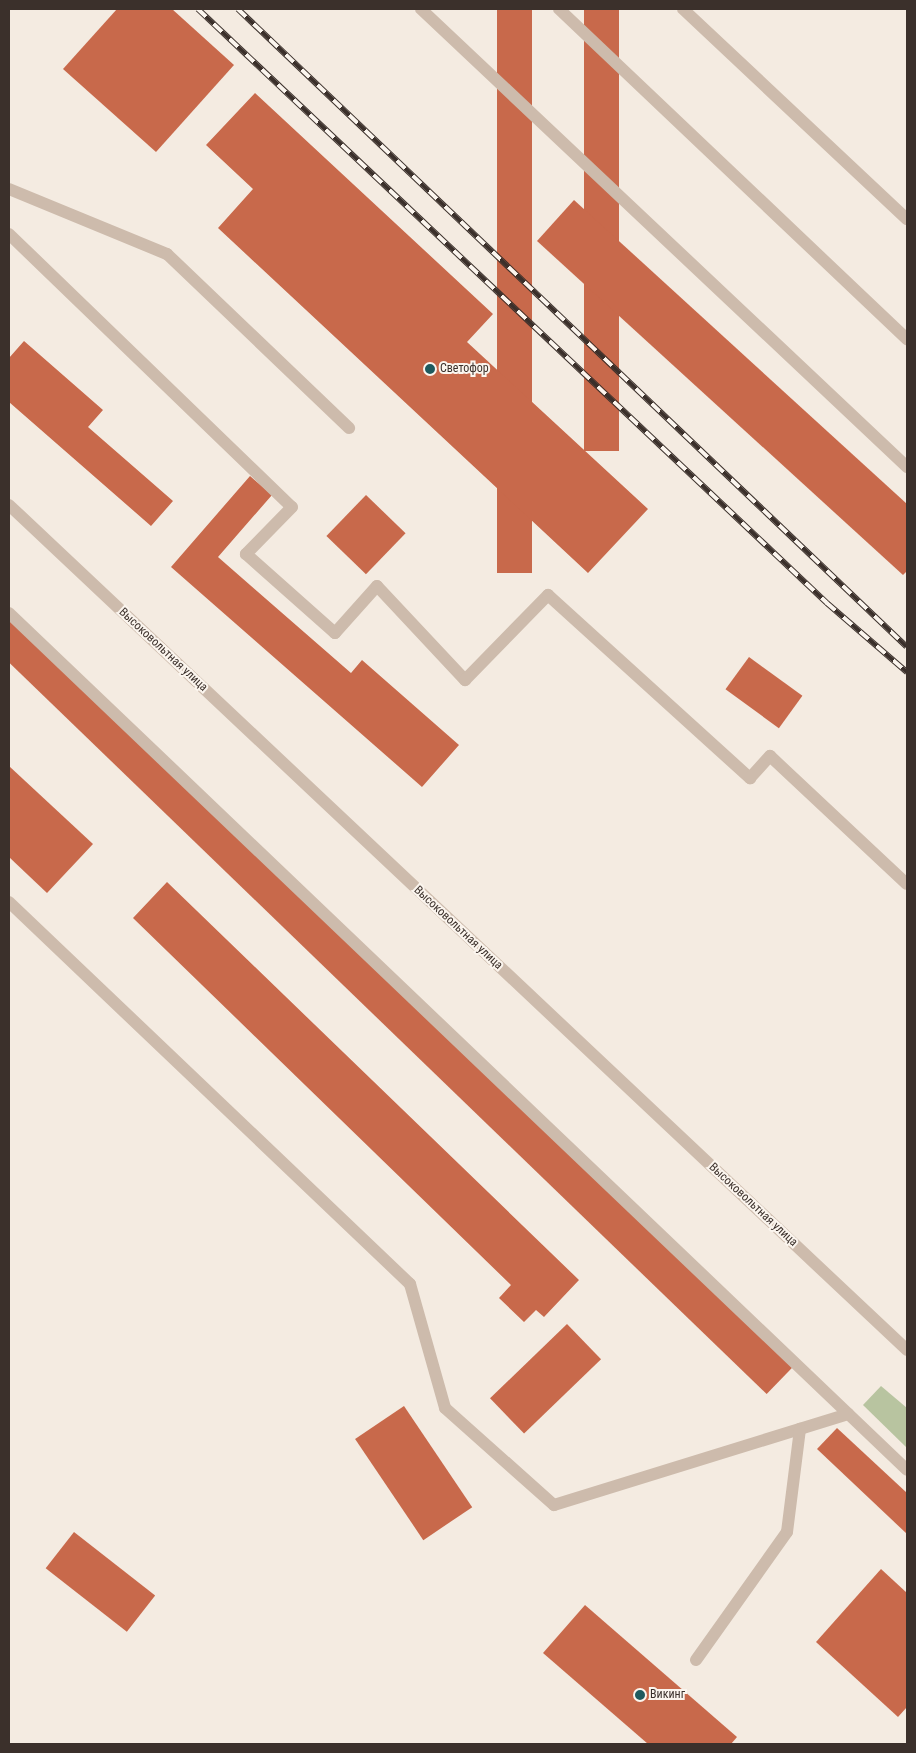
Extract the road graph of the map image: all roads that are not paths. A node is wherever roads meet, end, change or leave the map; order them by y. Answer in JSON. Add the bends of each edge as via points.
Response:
{"nodes":[{"id":1,"x":421,"y":9,"type":"edge"},
{"id":2,"x":559,"y":9,"type":"edge"},
{"id":3,"x":683,"y":9,"type":"edge"},
{"id":4,"x":9,"y":189,"type":"edge"},
{"id":5,"x":907,"y":219,"type":"edge"},
{"id":6,"x":9,"y":234,"type":"edge"},
{"id":7,"x":907,"y":339,"type":"edge"},
{"id":8,"x":349,"y":428,"type":"dead end"},
{"id":9,"x":907,"y":467,"type":"edge"},
{"id":10,"x":9,"y":505,"type":"edge"},
{"id":11,"x":9,"y":613,"type":"edge"},
{"id":12,"x":907,"y":884,"type":"edge"},
{"id":13,"x":9,"y":902,"type":"edge"},
{"id":14,"x":907,"y":1350,"type":"edge"},
{"id":15,"x":848,"y":1414,"type":"junction"},
{"id":16,"x":800,"y":1429,"type":"junction"},
{"id":17,"x":907,"y":1470,"type":"edge"},
{"id":18,"x":696,"y":1660,"type":"dead end"}],
"edges":[{"from":1,"to":9,"type":"street"},
{"from":2,"to":7,"type":"street"},
{"from":3,"to":5,"type":"street"},
{"from":4,"to":8,"type":"street","via":[[167,254]]},
{"from":6,"to":12,"type":"street","via":[[292,507],[246,554],[335,633],[378,586],[465,680],[548,595],[750,778],[770,756]]},
{"from":10,"to":14,"type":"street","name":"Высоковольтная улица"},
{"from":11,"to":15,"type":"street"},
{"from":13,"to":16,"type":"street","via":[[410,1284],[445,1408],[554,1505]]},
{"from":15,"to":16,"type":"street"},
{"from":15,"to":17,"type":"street"},
{"from":16,"to":18,"type":"street","via":[[786,1532]]}]}
